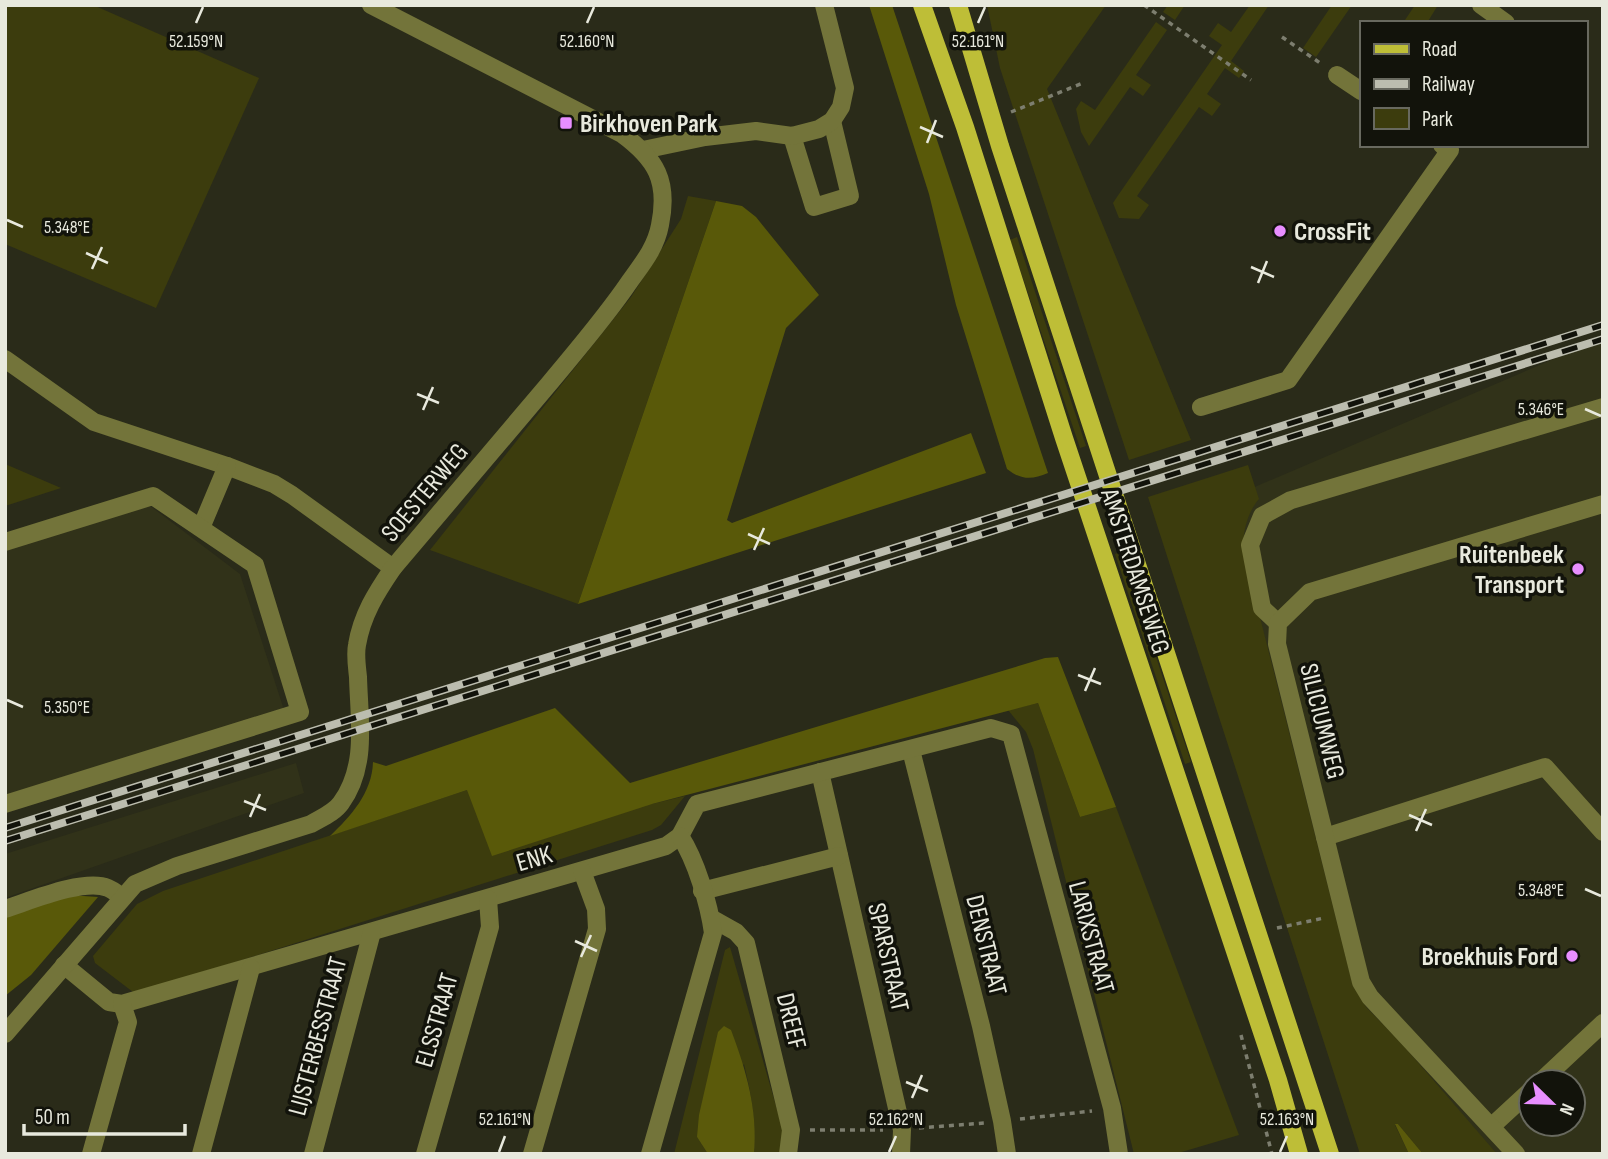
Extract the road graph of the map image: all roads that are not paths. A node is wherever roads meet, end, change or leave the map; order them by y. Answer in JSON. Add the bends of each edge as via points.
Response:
{"nodes":[{"id":1,"x":371,"y":5,"type":"edge"},
{"id":2,"x":824,"y":5,"type":"edge"},
{"id":3,"x":922,"y":5,"type":"edge"},
{"id":4,"x":958,"y":5,"type":"edge"},
{"id":5,"x":1481,"y":5,"type":"edge"},
{"id":6,"x":1503,"y":21,"type":"edge"},
{"id":7,"x":1337,"y":75,"type":"road end"},
{"id":8,"x":1360,"y":90,"type":"edge"},
{"id":9,"x":832,"y":121,"type":"junction"},
{"id":10,"x":792,"y":136,"type":"junction"},
{"id":11,"x":1449,"y":147,"type":"edge"},
{"id":12,"x":643,"y":150,"type":"junction"},
{"id":13,"x":5,"y":359,"type":"edge"},
{"id":14,"x":1201,"y":407,"type":"dead end"},
{"id":15,"x":1603,"y":407,"type":"edge"},
{"id":16,"x":227,"y":466,"type":"junction"},
{"id":17,"x":1603,"y":504,"type":"edge"},
{"id":18,"x":201,"y":528,"type":"junction"},
{"id":19,"x":5,"y":542,"type":"edge"},
{"id":20,"x":394,"y":568,"type":"junction"},
{"id":21,"x":1278,"y":624,"type":"junction"},
{"id":22,"x":911,"y":750,"type":"junction"},
{"id":23,"x":820,"y":772,"type":"junction"},
{"id":24,"x":5,"y":804,"type":"edge"},
{"id":25,"x":1603,"y":832,"type":"edge"},
{"id":26,"x":680,"y":836,"type":"junction"},
{"id":27,"x":1325,"y":837,"type":"junction"},
{"id":28,"x":839,"y":856,"type":"junction"},
{"id":29,"x":582,"y":871,"type":"junction"},
{"id":30,"x":702,"y":891,"type":"junction"},
{"id":31,"x":122,"y":897,"type":"junction"},
{"id":32,"x":488,"y":899,"type":"junction"},
{"id":33,"x":5,"y":909,"type":"edge"},
{"id":34,"x":711,"y":918,"type":"junction"},
{"id":35,"x":372,"y":932,"type":"junction"},
{"id":36,"x":64,"y":965,"type":"junction"},
{"id":37,"x":251,"y":968,"type":"junction"},
{"id":38,"x":122,"y":1004,"type":"junction"},
{"id":39,"x":1603,"y":1023,"type":"edge"},
{"id":40,"x":5,"y":1034,"type":"edge"},
{"id":41,"x":1555,"y":1068,"type":"edge"},
{"id":42,"x":1517,"y":1103,"type":"edge"},
{"id":43,"x":1492,"y":1126,"type":"junction"},
{"id":44,"x":91,"y":1154,"type":"edge"},
{"id":45,"x":201,"y":1154,"type":"edge"},
{"id":46,"x":313,"y":1154,"type":"edge"},
{"id":47,"x":425,"y":1154,"type":"edge"},
{"id":48,"x":532,"y":1154,"type":"edge"},
{"id":49,"x":650,"y":1154,"type":"edge"},
{"id":50,"x":788,"y":1154,"type":"edge"},
{"id":51,"x":901,"y":1154,"type":"edge"},
{"id":52,"x":1007,"y":1154,"type":"edge"},
{"id":53,"x":1119,"y":1154,"type":"edge"},
{"id":54,"x":1300,"y":1154,"type":"edge"},
{"id":55,"x":1330,"y":1154,"type":"edge"},
{"id":56,"x":1517,"y":1154,"type":"edge"}],
"edges":[{"from":1,"to":12,"type":"street","name":"SOESTERWEG","via":[[622,134]]},
{"from":2,"to":9,"type":"street","via":[[845,88]]},
{"from":3,"to":54,"type":"main road","name":"AMSTERDAMSEWEG"},
{"from":4,"to":55,"type":"main road","name":"AMSTERDAMSEWEG"},
{"from":5,"to":6,"type":"street"},
{"from":7,"to":8,"type":"street"},
{"from":9,"to":10,"type":"street","via":[[819,130]]},
{"from":9,"to":10,"type":"street","via":[[850,196],[814,207]]},
{"from":10,"to":12,"type":"street","via":[[756,131]]},
{"from":11,"to":14,"type":"street","via":[[1288,380]]},
{"from":12,"to":20,"type":"street","name":"SOESTERWEG","via":[[655,165],[663,208],[651,251],[607,314]]},
{"from":13,"to":16,"type":"street","via":[[93,422]]},
{"from":15,"to":21,"type":"street","via":[[1291,500],[1262,516],[1250,545],[1262,608]]},
{"from":16,"to":18,"type":"street"},
{"from":16,"to":20,"type":"street","via":[[274,484]]},
{"from":17,"to":21,"type":"street","via":[[1310,592]]},
{"from":18,"to":19,"type":"street","via":[[153,496]]},
{"from":18,"to":24,"type":"street","via":[[255,565],[300,712]]},
{"from":20,"to":31,"type":"street","name":"SOESTERWEG","via":[[362,621],[356,648],[359,760],[341,804],[311,824],[177,866],[135,884]]},
{"from":21,"to":27,"type":"street","name":"SILICIUMWEG","via":[[1277,644]]},
{"from":22,"to":23,"type":"street"},
{"from":22,"to":52,"type":"street","name":"DENSTRAAT"},
{"from":22,"to":53,"type":"street","name":"LARIXSTRAAT","via":[[991,728],[1011,734],[1112,1108]]},
{"from":23,"to":26,"type":"street","via":[[697,804]]},
{"from":23,"to":28,"type":"street","name":"SPARSTRAAT"},
{"from":25,"to":27,"type":"street","via":[[1545,767]]},
{"from":26,"to":29,"type":"street","name":"ENK","via":[[666,846]]},
{"from":26,"to":30,"type":"street","via":[[691,852]]},
{"from":27,"to":43,"type":"street","name":"SILICIUMWEG","via":[[1360,982]]},
{"from":28,"to":30,"type":"street"},
{"from":28,"to":51,"type":"street","name":"SPARSTRAAT","via":[[902,1130]]},
{"from":29,"to":32,"type":"street","name":"ENK"},
{"from":29,"to":48,"type":"street","via":[[596,909],[597,929]]},
{"from":30,"to":34,"type":"street"},
{"from":31,"to":33,"type":"street","via":[[108,887],[67,888]]},
{"from":31,"to":36,"type":"street","name":"SOESTERWEG"},
{"from":32,"to":35,"type":"street","name":"ENK"},
{"from":32,"to":47,"type":"street","name":"ELSSTRAAT","via":[[490,927]]},
{"from":34,"to":49,"type":"street","via":[[713,933]]},
{"from":34,"to":50,"type":"street","name":"DREEF","via":[[746,943],[791,1130]]},
{"from":35,"to":37,"type":"street","name":"ENK"},
{"from":35,"to":46,"type":"street","name":"LIJSTERBESSTRAAT"},
{"from":36,"to":38,"type":"street","via":[[109,1002]]},
{"from":36,"to":40,"type":"street","name":"SOESTERWEG"},
{"from":37,"to":38,"type":"street","name":"ENK"},
{"from":37,"to":45,"type":"street"},
{"from":38,"to":44,"type":"street","via":[[128,1022]]},
{"from":39,"to":41,"type":"street"},
{"from":42,"to":43,"type":"street"},
{"from":43,"to":56,"type":"street","name":"SILICIUMWEG"}]}
